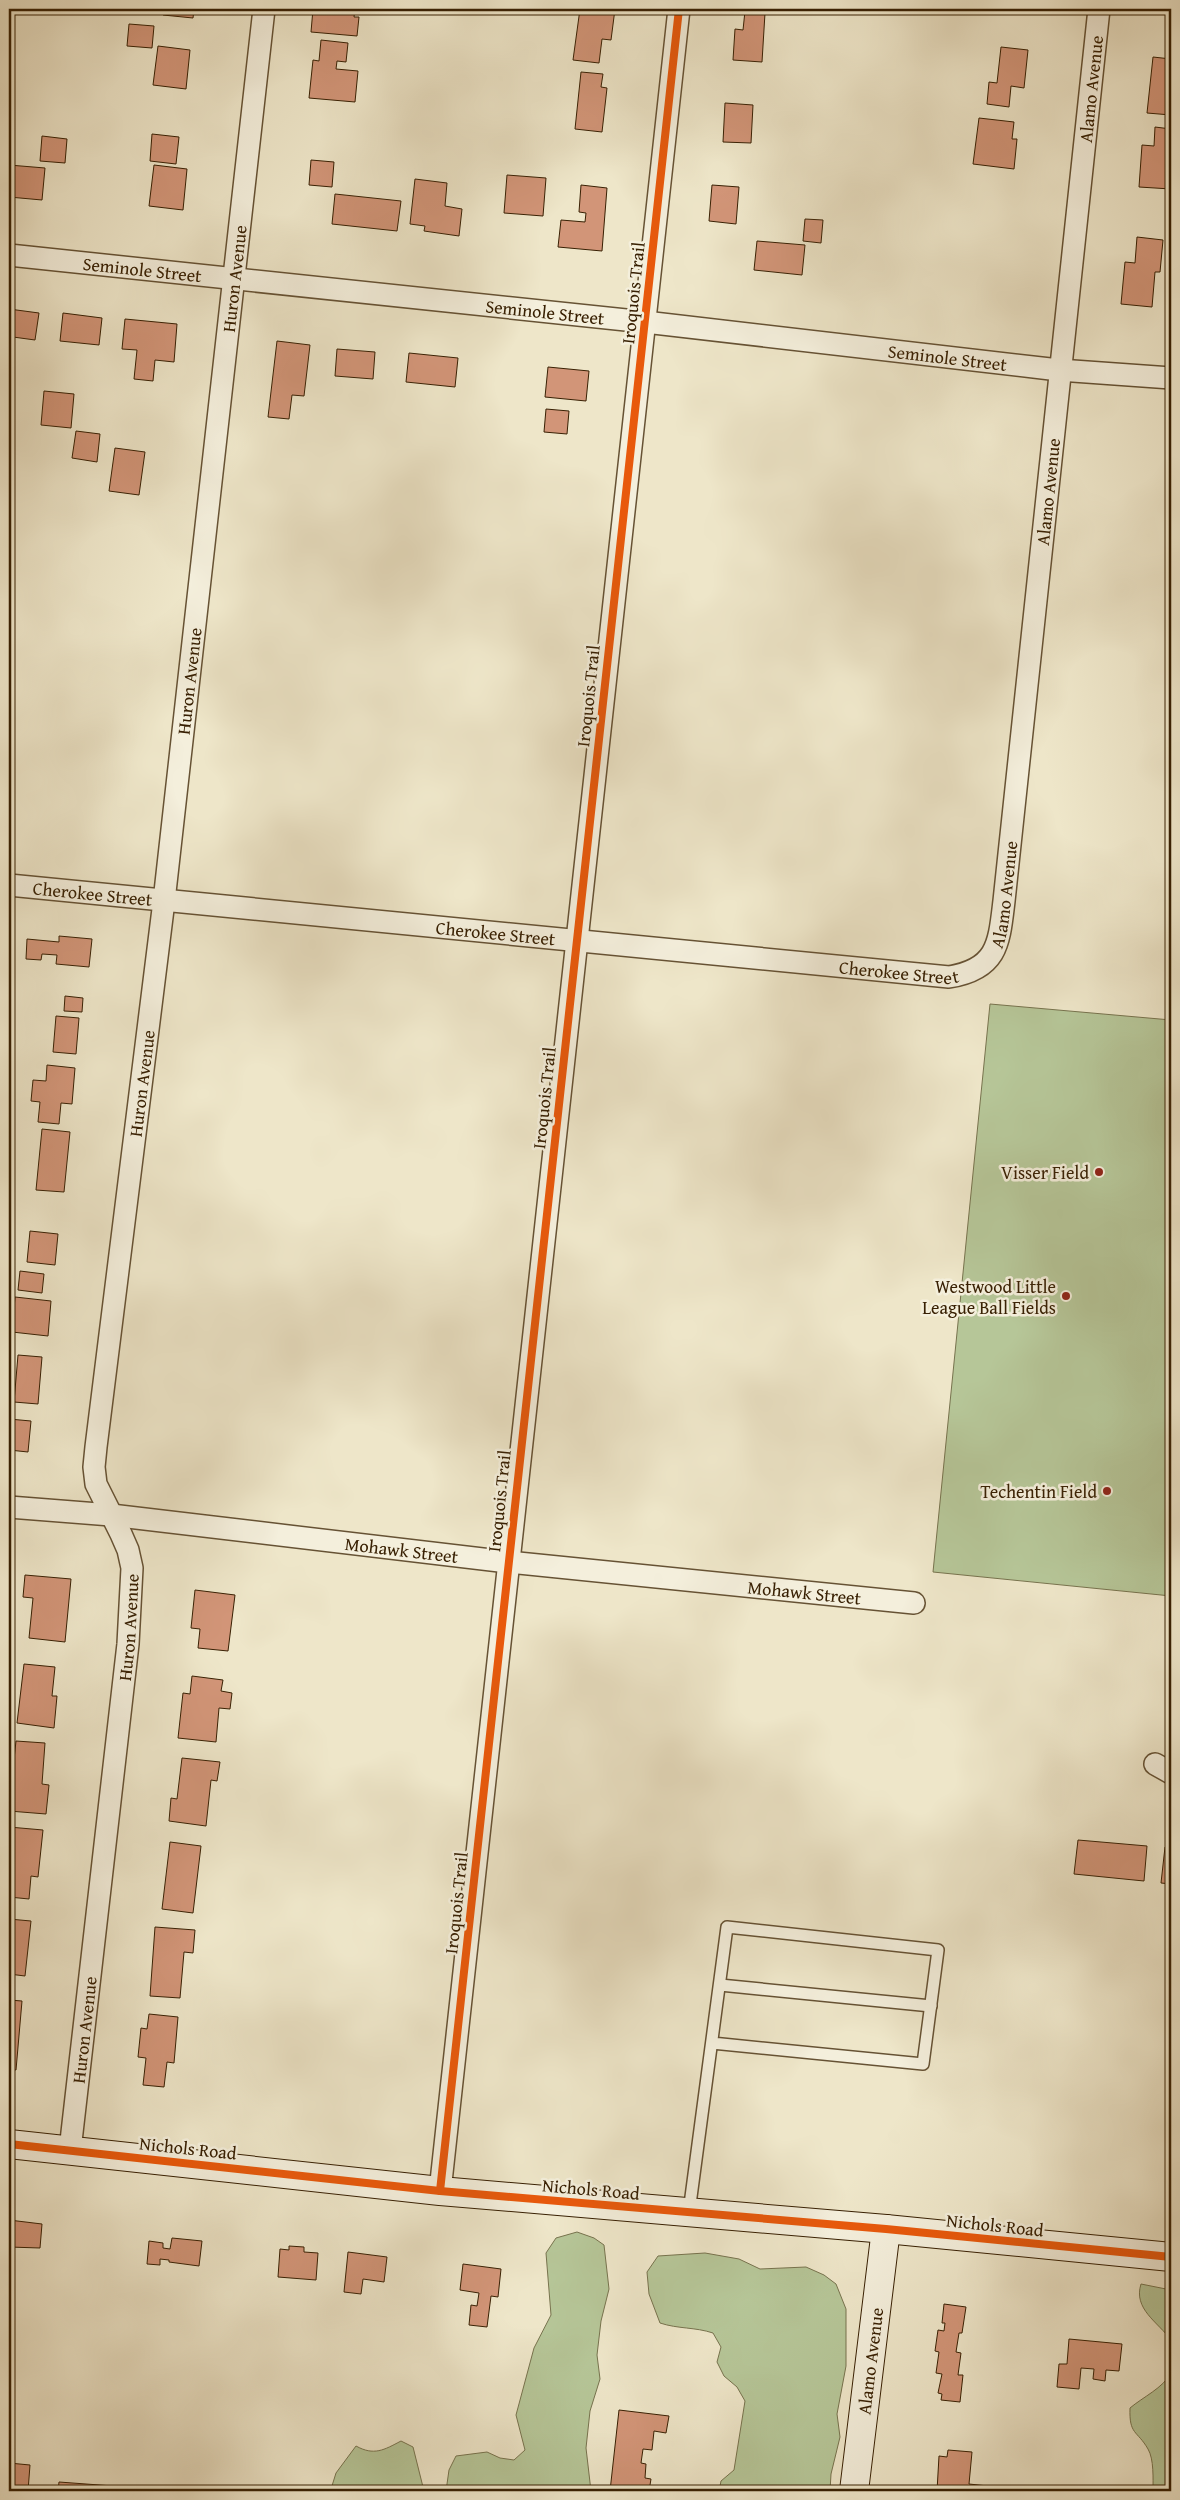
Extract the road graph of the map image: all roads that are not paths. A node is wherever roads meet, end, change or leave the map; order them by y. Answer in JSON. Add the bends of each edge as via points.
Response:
{"nodes":[{"id":1,"x":264,"y":9,"type":"edge"},
{"id":2,"x":679,"y":9,"type":"edge"},
{"id":3,"x":1099,"y":9,"type":"edge"},
{"id":4,"x":9,"y":255,"type":"edge"},
{"id":5,"x":233,"y":279,"type":"junction"},
{"id":6,"x":644,"y":322,"type":"junction"},
{"id":7,"x":1059,"y":370,"type":"junction"},
{"id":8,"x":1171,"y":378,"type":"edge"},
{"id":9,"x":9,"y":885,"type":"edge"},
{"id":10,"x":164,"y":901,"type":"junction"},
{"id":11,"x":576,"y":940,"type":"junction"},
{"id":12,"x":979,"y":967,"type":"joint"},
{"id":13,"x":9,"y":1507,"type":"edge"},
{"id":14,"x":111,"y":1515,"type":"junction"},
{"id":15,"x":508,"y":1562,"type":"junction"},
{"id":16,"x":914,"y":1603,"type":"dead end"},
{"id":17,"x":720,"y":1985,"type":"junction"},
{"id":18,"x":931,"y":2006,"type":"junction"},
{"id":19,"x":712,"y":2043,"type":"junction"},
{"id":20,"x":9,"y":2144,"type":"edge"},
{"id":21,"x":70,"y":2150,"type":"junction"},
{"id":22,"x":440,"y":2191,"type":"junction"},
{"id":23,"x":688,"y":2212,"type":"junction"},
{"id":24,"x":886,"y":2229,"type":"junction"},
{"id":25,"x":1171,"y":2257,"type":"edge"},
{"id":26,"x":854,"y":2491,"type":"edge"}],
"edges":[{"from":1,"to":5,"type":"street","name":"Huron Avenue"},
{"from":2,"to":6,"type":"street","name":"Iroquois Trail"},
{"from":3,"to":7,"type":"street","name":"Alamo Avenue"},
{"from":4,"to":5,"type":"street","name":"Seminole Street"},
{"from":5,"to":6,"type":"street","name":"Seminole Street"},
{"from":5,"to":10,"type":"street","name":"Huron Avenue"},
{"from":6,"to":7,"type":"street","name":"Seminole Street"},
{"from":6,"to":11,"type":"street","name":"Iroquois Trail"},
{"from":7,"to":8,"type":"street","name":"Seminole Street"},
{"from":7,"to":12,"type":"street","name":"Alamo Avenue","via":[[1003,910],[995,952]]},
{"from":9,"to":10,"type":"street","name":"Cherokee Street"},
{"from":10,"to":11,"type":"street","name":"Cherokee Street"},
{"from":10,"to":14,"type":"street","name":"Huron Avenue","via":[[94,1468],[96,1484]]},
{"from":11,"to":12,"type":"street","name":"Cherokee Street","via":[[949,976]]},
{"from":11,"to":15,"type":"street","name":"Iroquois Trail"},
{"from":13,"to":14,"type":"street","name":"Mohawk Street"},
{"from":14,"to":15,"type":"street","name":"Mohawk Street"},
{"from":14,"to":21,"type":"street","name":"Huron Avenue","via":[[128,1550],[132,1568],[131,1607]]},
{"from":15,"to":16,"type":"street","name":"Mohawk Street"},
{"from":15,"to":22,"type":"street","name":"Iroquois Trail"},
{"from":17,"to":18,"type":"lane"},
{"from":17,"to":18,"type":"lane","via":[[727,1927],[938,1950]]},
{"from":17,"to":19,"type":"lane"},
{"from":18,"to":19,"type":"lane","via":[[923,2064]]},
{"from":19,"to":23,"type":"lane"},
{"from":20,"to":21,"type":"street","name":"Nichols Road"},
{"from":21,"to":22,"type":"street","name":"Nichols Road"},
{"from":22,"to":23,"type":"street","name":"Nichols Road"},
{"from":23,"to":24,"type":"street","name":"Nichols Road"},
{"from":24,"to":25,"type":"street","name":"Nichols Road"},
{"from":24,"to":26,"type":"street","name":"Alamo Avenue"}]}
